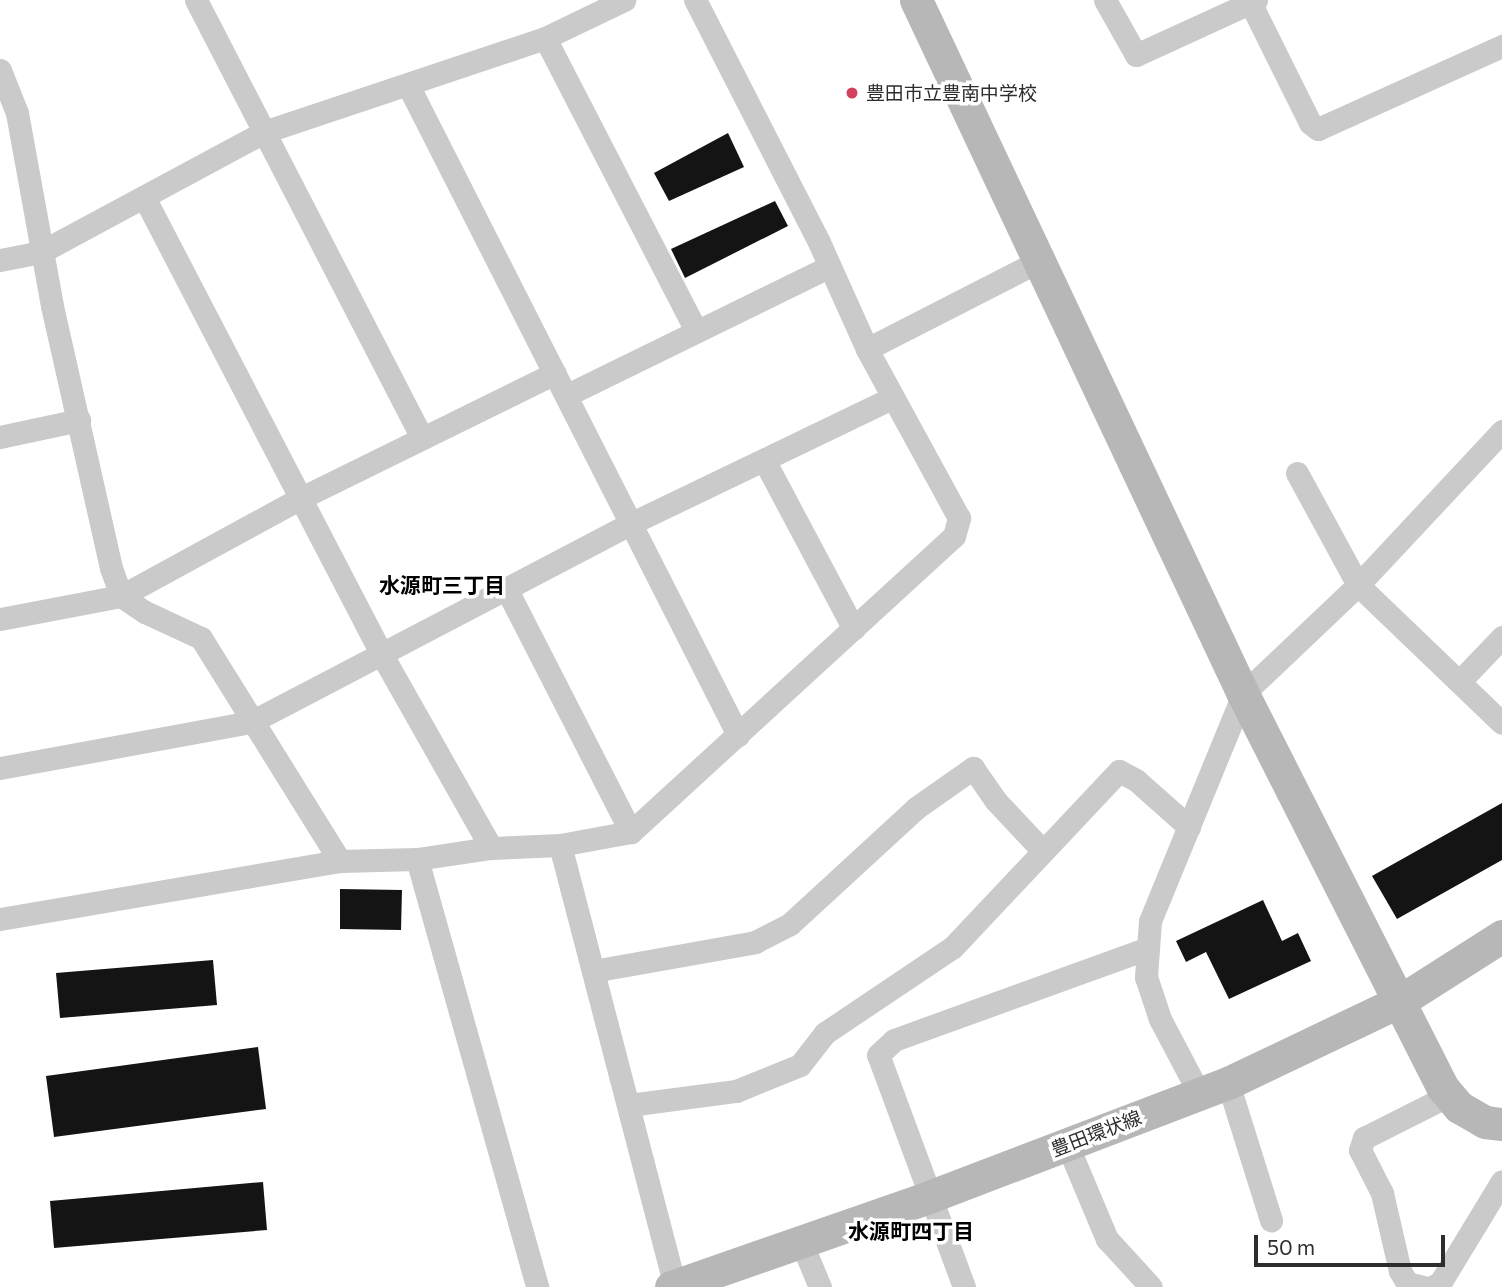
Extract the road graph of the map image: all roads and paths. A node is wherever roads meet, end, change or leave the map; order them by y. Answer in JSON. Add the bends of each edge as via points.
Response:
{"nodes":[{"id":1,"x":196,"y":0,"type":"edge"},
{"id":2,"x":624,"y":0,"type":"edge"},
{"id":3,"x":695,"y":0,"type":"edge"},
{"id":4,"x":916,"y":0,"type":"edge"},
{"id":5,"x":1105,"y":0,"type":"edge"},
{"id":6,"x":1252,"y":1,"type":"edge"},
{"id":7,"x":545,"y":38,"type":"junction"},
{"id":8,"x":1502,"y":46,"type":"edge"},
{"id":9,"x":2,"y":81,"type":"edge"},
{"id":10,"x":409,"y":87,"type":"junction"},
{"id":11,"x":264,"y":132,"type":"junction"},
{"id":12,"x":144,"y":197,"type":"junction"},
{"id":13,"x":41,"y":252,"type":"junction"},
{"id":14,"x":0,"y":260,"type":"edge"},
{"id":15,"x":1039,"y":261,"type":"junction"},
{"id":16,"x":828,"y":267,"type":"junction"},
{"id":17,"x":696,"y":330,"type":"junction"},
{"id":18,"x":867,"y":349,"type":"junction"},
{"id":19,"x":555,"y":373,"type":"junction"},
{"id":20,"x":566,"y":395,"type":"junction"},
{"id":21,"x":892,"y":398,"type":"junction"},
{"id":22,"x":79,"y":420,"type":"junction"},
{"id":23,"x":1502,"y":431,"type":"edge"},
{"id":24,"x":0,"y":437,"type":"edge"},
{"id":25,"x":422,"y":437,"type":"junction"},
{"id":26,"x":764,"y":460,"type":"junction"},
{"id":27,"x":1297,"y":473,"type":"dead end"},
{"id":28,"x":299,"y":499,"type":"junction"},
{"id":29,"x":632,"y":523,"type":"junction"},
{"id":30,"x":1358,"y":584,"type":"junction"},
{"id":31,"x":507,"y":590,"type":"junction"},
{"id":32,"x":121,"y":596,"type":"junction"},
{"id":33,"x":0,"y":619,"type":"edge"},
{"id":34,"x":855,"y":629,"type":"junction"},
{"id":35,"x":1502,"y":637,"type":"edge"},
{"id":36,"x":382,"y":655,"type":"junction"},
{"id":37,"x":1460,"y":681,"type":"junction"},
{"id":38,"x":1243,"y":694,"type":"junction"},
{"id":39,"x":251,"y":722,"type":"junction"},
{"id":40,"x":1502,"y":723,"type":"edge"},
{"id":41,"x":738,"y":735,"type":"junction"},
{"id":42,"x":0,"y":768,"type":"edge"},
{"id":43,"x":1189,"y":827,"type":"junction"},
{"id":44,"x":631,"y":832,"type":"junction"},
{"id":45,"x":560,"y":845,"type":"junction"},
{"id":46,"x":491,"y":848,"type":"junction"},
{"id":47,"x":1041,"y":849,"type":"junction"},
{"id":48,"x":417,"y":859,"type":"junction"},
{"id":49,"x":340,"y":861,"type":"junction"},
{"id":50,"x":0,"y":919,"type":"edge"},
{"id":51,"x":1502,"y":936,"type":"edge"},
{"id":52,"x":1148,"y":948,"type":"junction"},
{"id":53,"x":593,"y":971,"type":"junction"},
{"id":54,"x":1400,"y":1001,"type":"junction"},
{"id":55,"x":1214,"y":1088,"type":"junction"},
{"id":56,"x":1449,"y":1095,"type":"junction"},
{"id":57,"x":629,"y":1105,"type":"junction"},
{"id":58,"x":1502,"y":1124,"type":"edge"},
{"id":59,"x":1067,"y":1144,"type":"junction"},
{"id":60,"x":1502,"y":1181,"type":"edge"},
{"id":61,"x":929,"y":1197,"type":"junction"},
{"id":62,"x":1270,"y":1220,"type":"dead end"},
{"id":63,"x":802,"y":1244,"type":"junction"},
{"id":64,"x":537,"y":1287,"type":"edge"},
{"id":65,"x":674,"y":1287,"type":"edge"},
{"id":66,"x":820,"y":1287,"type":"edge"},
{"id":67,"x":964,"y":1287,"type":"edge"},
{"id":68,"x":1151,"y":1287,"type":"edge"},
{"id":69,"x":1423,"y":1287,"type":"edge"},
{"id":70,"x":1432,"y":1287,"type":"edge"}],
"edges":[{"from":1,"to":11,"type":"street"},
{"from":2,"to":7,"type":"street"},
{"from":3,"to":16,"type":"street"},
{"from":4,"to":15,"type":"street"},
{"from":5,"to":6,"type":"street","via":[[1136,55]]},
{"from":6,"to":8,"type":"street","via":[[1310,123],[1318,129]]},
{"from":7,"to":10,"type":"street"},
{"from":7,"to":17,"type":"street"},
{"from":9,"to":13,"type":"street","via":[[17,113]]},
{"from":10,"to":11,"type":"street"},
{"from":10,"to":19,"type":"street"},
{"from":11,"to":12,"type":"street"},
{"from":11,"to":25,"type":"street"},
{"from":12,"to":13,"type":"street"},
{"from":12,"to":28,"type":"street"},
{"from":13,"to":14,"type":"street"},
{"from":13,"to":22,"type":"street"},
{"from":15,"to":18,"type":"street"},
{"from":15,"to":38,"type":"street"},
{"from":16,"to":17,"type":"street"},
{"from":16,"to":18,"type":"street"},
{"from":17,"to":20,"type":"street"},
{"from":18,"to":21,"type":"street"},
{"from":19,"to":20,"type":"street"},
{"from":19,"to":25,"type":"street"},
{"from":20,"to":29,"type":"street"},
{"from":21,"to":26,"type":"street"},
{"from":21,"to":34,"type":"street","via":[[959,518],[954,536]]},
{"from":22,"to":24,"type":"street"},
{"from":22,"to":32,"type":"street"},
{"from":23,"to":30,"type":"street"},
{"from":25,"to":28,"type":"street"},
{"from":26,"to":29,"type":"street"},
{"from":26,"to":34,"type":"street"},
{"from":27,"to":30,"type":"street"},
{"from":28,"to":32,"type":"street"},
{"from":28,"to":36,"type":"street"},
{"from":29,"to":31,"type":"street"},
{"from":29,"to":41,"type":"street"},
{"from":30,"to":37,"type":"street"},
{"from":30,"to":38,"type":"street"},
{"from":31,"to":36,"type":"street"},
{"from":31,"to":44,"type":"street"},
{"from":32,"to":33,"type":"street"},
{"from":32,"to":39,"type":"street","via":[[201,638]]},
{"from":34,"to":41,"type":"street"},
{"from":35,"to":37,"type":"street"},
{"from":36,"to":39,"type":"street"},
{"from":36,"to":46,"type":"street"},
{"from":37,"to":40,"type":"street"},
{"from":38,"to":43,"type":"street"},
{"from":38,"to":54,"type":"street"},
{"from":39,"to":42,"type":"street"},
{"from":39,"to":49,"type":"street"},
{"from":41,"to":44,"type":"street"},
{"from":43,"to":47,"type":"street","via":[[1136,780],[1119,771]]},
{"from":43,"to":52,"type":"street","via":[[1150,921]]},
{"from":44,"to":45,"type":"street"},
{"from":45,"to":46,"type":"street"},
{"from":45,"to":53,"type":"street"},
{"from":46,"to":48,"type":"street"},
{"from":47,"to":53,"type":"street","via":[[972,768],[916,808],[790,924],[755,942]]},
{"from":47,"to":57,"type":"street","via":[[1004,897],[953,947],[825,1033],[800,1065],[736,1091]]},
{"from":48,"to":49,"type":"street"},
{"from":48,"to":64,"type":"street"},
{"from":49,"to":50,"type":"street"},
{"from":51,"to":54,"type":"street","name":"豊田環状線"},
{"from":52,"to":55,"type":"street","via":[[1146,977],[1160,1018]]},
{"from":52,"to":61,"type":"street","via":[[894,1040],[878,1055]]},
{"from":53,"to":57,"type":"street"},
{"from":54,"to":55,"type":"street","name":"豊田環状線"},
{"from":54,"to":56,"type":"street"},
{"from":55,"to":59,"type":"street","name":"豊田環状線"},
{"from":55,"to":62,"type":"street"},
{"from":56,"to":58,"type":"street","via":[[1485,1122]]},
{"from":56,"to":69,"type":"street","via":[[1364,1138],[1360,1150],[1382,1192],[1400,1271],[1407,1283]]},
{"from":57,"to":65,"type":"street"},
{"from":59,"to":61,"type":"street","name":"豊田環状線"},
{"from":59,"to":68,"type":"street","via":[[1107,1239]]},
{"from":60,"to":70,"type":"street","via":[[1440,1283]]},
{"from":61,"to":63,"type":"street","name":"豊田環状線"},
{"from":61,"to":67,"type":"street"},
{"from":63,"to":65,"type":"street","name":"豊田環状線"},
{"from":63,"to":66,"type":"street"}]}
